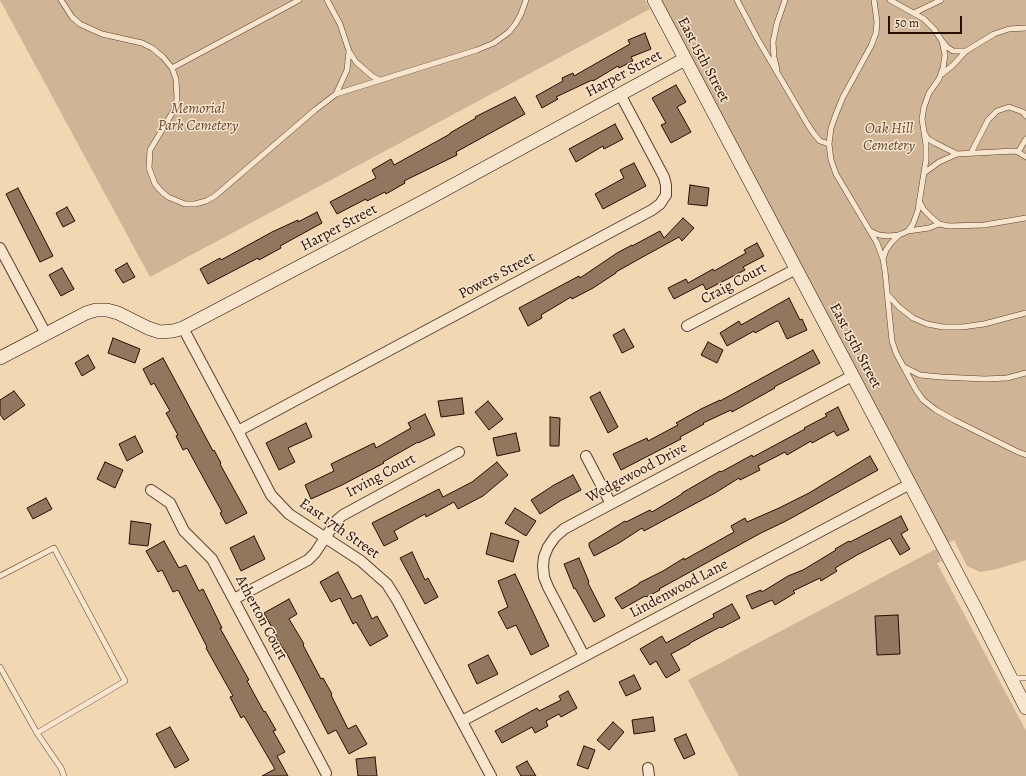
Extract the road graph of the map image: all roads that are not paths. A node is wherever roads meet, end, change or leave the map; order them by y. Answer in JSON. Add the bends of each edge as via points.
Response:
{"nodes":[{"id":1,"x":61,"y":0,"type":"edge"},
{"id":2,"x":299,"y":0,"type":"edge"},
{"id":3,"x":327,"y":0,"type":"edge"},
{"id":4,"x":526,"y":0,"type":"edge"},
{"id":5,"x":654,"y":0,"type":"edge"},
{"id":6,"x":737,"y":0,"type":"edge"},
{"id":7,"x":785,"y":0,"type":"edge"},
{"id":8,"x":874,"y":0,"type":"edge"},
{"id":9,"x":890,"y":0,"type":"edge"},
{"id":10,"x":940,"y":0,"type":"edge"},
{"id":11,"x":914,"y":13,"type":"junction"},
{"id":12,"x":1026,"y":28,"type":"edge"},
{"id":13,"x":942,"y":41,"type":"junction"},
{"id":14,"x":350,"y":51,"type":"junction"},
{"id":15,"x":966,"y":51,"type":"junction"},
{"id":16,"x":685,"y":59,"type":"junction"},
{"id":17,"x":172,"y":68,"type":"junction"},
{"id":18,"x":941,"y":75,"type":"junction"},
{"id":19,"x":779,"y":76,"type":"junction"},
{"id":20,"x":379,"y":80,"type":"junction"},
{"id":21,"x":336,"y":94,"type":"junction"},
{"id":22,"x":620,"y":94,"type":"junction"},
{"id":23,"x":1026,"y":116,"type":"edge"},
{"id":24,"x":924,"y":132,"type":"junction"},
{"id":25,"x":1026,"y":139,"type":"edge"},
{"id":26,"x":830,"y":144,"type":"junction"},
{"id":27,"x":1018,"y":152,"type":"junction"},
{"id":28,"x":971,"y":153,"type":"junction"},
{"id":29,"x":956,"y":154,"type":"junction"},
{"id":30,"x":1026,"y":158,"type":"edge"},
{"id":31,"x":924,"y":173,"type":"junction"},
{"id":32,"x":919,"y":201,"type":"junction"},
{"id":33,"x":1026,"y":218,"type":"edge"},
{"id":34,"x":939,"y":224,"type":"junction"},
{"id":35,"x":869,"y":230,"type":"junction"},
{"id":36,"x":908,"y":231,"type":"junction"},
{"id":37,"x":899,"y":235,"type":"junction"},
{"id":38,"x":0,"y":248,"type":"edge"},
{"id":39,"x":883,"y":259,"type":"junction"},
{"id":40,"x":796,"y":269,"type":"junction"},
{"id":41,"x":888,"y":294,"type":"junction"},
{"id":42,"x":1026,"y":313,"type":"edge"},
{"id":43,"x":687,"y":326,"type":"dead end"},
{"id":44,"x":183,"y":328,"type":"junction"},
{"id":45,"x":46,"y":334,"type":"junction"},
{"id":46,"x":0,"y":358,"type":"edge"},
{"id":47,"x":904,"y":367,"type":"junction"},
{"id":48,"x":1026,"y":373,"type":"edge"},
{"id":49,"x":852,"y":376,"type":"junction"},
{"id":50,"x":238,"y":431,"type":"junction"},
{"id":51,"x":459,"y":452,"type":"dead end"},
{"id":52,"x":1026,"y":455,"type":"edge"},
{"id":53,"x":586,"y":456,"type":"dead end"},
{"id":54,"x":910,"y":484,"type":"junction"},
{"id":55,"x":151,"y":490,"type":"dead end"},
{"id":56,"x":611,"y":504,"type":"junction"},
{"id":57,"x":326,"y":537,"type":"junction"},
{"id":58,"x":0,"y":576,"type":"edge"},
{"id":59,"x":234,"y":598,"type":"junction"},
{"id":60,"x":584,"y":656,"type":"junction"},
{"id":61,"x":0,"y":667,"type":"edge"},
{"id":62,"x":1011,"y":678,"type":"junction"},
{"id":63,"x":1026,"y":678,"type":"edge"},
{"id":64,"x":1026,"y":708,"type":"edge"},
{"id":65,"x":462,"y":721,"type":"junction"},
{"id":66,"x":37,"y":733,"type":"junction"},
{"id":67,"x":326,"y":773,"type":"dead end"},
{"id":68,"x":64,"y":776,"type":"edge"},
{"id":69,"x":491,"y":776,"type":"edge"}],
"edges":[{"from":1,"to":17,"type":"lane","via":[[80,24],[102,34],[152,48]]},
{"from":2,"to":17,"type":"lane"},
{"from":3,"to":14,"type":"lane"},
{"from":4,"to":20,"type":"lane","via":[[516,23],[494,43]]},
{"from":5,"to":16,"type":"main road","name":"East 15th Street"},
{"from":6,"to":19,"type":"lane"},
{"from":7,"to":19,"type":"lane","via":[[773,42]]},
{"from":8,"to":26,"type":"lane","via":[[876,33],[843,97],[831,128]]},
{"from":9,"to":11,"type":"lane"},
{"from":10,"to":11,"type":"lane"},
{"from":11,"to":13,"type":"lane","via":[[924,19]]},
{"from":12,"to":15,"type":"lane","via":[[1009,29],[994,34]]},
{"from":13,"to":15,"type":"lane","via":[[954,51]]},
{"from":13,"to":18,"type":"lane","via":[[945,54]]},
{"from":14,"to":20,"type":"lane","via":[[362,68]]},
{"from":14,"to":21,"type":"lane","via":[[347,70]]},
{"from":15,"to":18,"type":"lane"},
{"from":16,"to":22,"type":"main road","name":"Harper Street"},
{"from":16,"to":40,"type":"main road","name":"East 15th Street"},
{"from":17,"to":21,"type":"lane","via":[[176,79],[177,99],[172,115],[150,150],[149,168],[155,184],[168,198],[185,204],[195,204],[215,196]]},
{"from":18,"to":24,"type":"lane","via":[[929,93],[924,107]]},
{"from":19,"to":26,"type":"lane","via":[[814,134],[820,141]]},
{"from":20,"to":21,"type":"lane"},
{"from":22,"to":44,"type":"main road","name":"Harper Street"},
{"from":22,"to":50,"type":"street","name":"Powers Street","via":[[664,177],[666,195],[660,204]]},
{"from":23,"to":28,"type":"lane","via":[[1023,112],[1009,107],[997,111],[988,120]]},
{"from":24,"to":29,"type":"lane","via":[[928,139]]},
{"from":24,"to":31,"type":"lane"},
{"from":25,"to":27,"type":"lane"},
{"from":26,"to":35,"type":"lane","via":[[831,160],[836,174]]},
{"from":27,"to":28,"type":"lane"},
{"from":27,"to":30,"type":"lane"},
{"from":28,"to":29,"type":"lane"},
{"from":29,"to":31,"type":"lane","via":[[938,162]]},
{"from":31,"to":32,"type":"lane"},
{"from":32,"to":34,"type":"lane","via":[[924,210]]},
{"from":32,"to":36,"type":"lane","via":[[918,210]]},
{"from":33,"to":34,"type":"lane","via":[[984,225]]},
{"from":34,"to":36,"type":"lane"},
{"from":35,"to":37,"type":"lane","via":[[879,235]]},
{"from":35,"to":39,"type":"lane"},
{"from":36,"to":37,"type":"lane"},
{"from":37,"to":39,"type":"lane","via":[[886,250]]},
{"from":38,"to":45,"type":"street"},
{"from":39,"to":41,"type":"lane"},
{"from":40,"to":43,"type":"street","name":"Craig Court"},
{"from":40,"to":49,"type":"main road","name":"East 15th Street"},
{"from":41,"to":42,"type":"lane","via":[[913,318],[943,327],[984,324]]},
{"from":41,"to":47,"type":"lane","via":[[892,341]]},
{"from":44,"to":45,"type":"main road","name":"Harper Street","via":[[160,332],[118,313],[96,310],[86,312]]},
{"from":44,"to":50,"type":"street","name":"East 17th Street"},
{"from":45,"to":46,"type":"main road","name":"Harper Street"},
{"from":47,"to":48,"type":"lane","via":[[920,375],[941,377],[1007,378]]},
{"from":47,"to":52,"type":"lane","via":[[923,400],[936,410]]},
{"from":49,"to":54,"type":"main road","name":"East 15th Street"},
{"from":49,"to":56,"type":"street","name":"Wedgewood Drive"},
{"from":50,"to":57,"type":"street","name":"East 17th Street","via":[[271,495],[289,514]]},
{"from":51,"to":57,"type":"street","name":"Irving Court","via":[[342,515]]},
{"from":53,"to":56,"type":"street"},
{"from":54,"to":60,"type":"street","name":"Lindenwood Lane"},
{"from":54,"to":62,"type":"main road","name":"East 15th Street"},
{"from":55,"to":59,"type":"street","name":"Atherton Court","via":[[170,503],[184,531],[212,559]]},
{"from":56,"to":60,"type":"street","name":"Wedgewood Drive","via":[[564,529],[555,537],[544,557],[544,577],[548,587]]},
{"from":57,"to":59,"type":"street","name":"Irving Court","via":[[308,560]]},
{"from":57,"to":65,"type":"street","name":"East 17th Street","via":[[361,561],[387,584]]},
{"from":58,"to":66,"type":"lane","via":[[54,548],[125,681]]},
{"from":59,"to":67,"type":"street","name":"Atherton Court"},
{"from":60,"to":65,"type":"street","name":"Lindenwood Lane"},
{"from":61,"to":66,"type":"lane"},
{"from":62,"to":63,"type":"lane"},
{"from":62,"to":64,"type":"main road","name":"East 15th Street"},
{"from":65,"to":69,"type":"street","name":"East 17th Street"},
{"from":66,"to":68,"type":"lane"}]}
